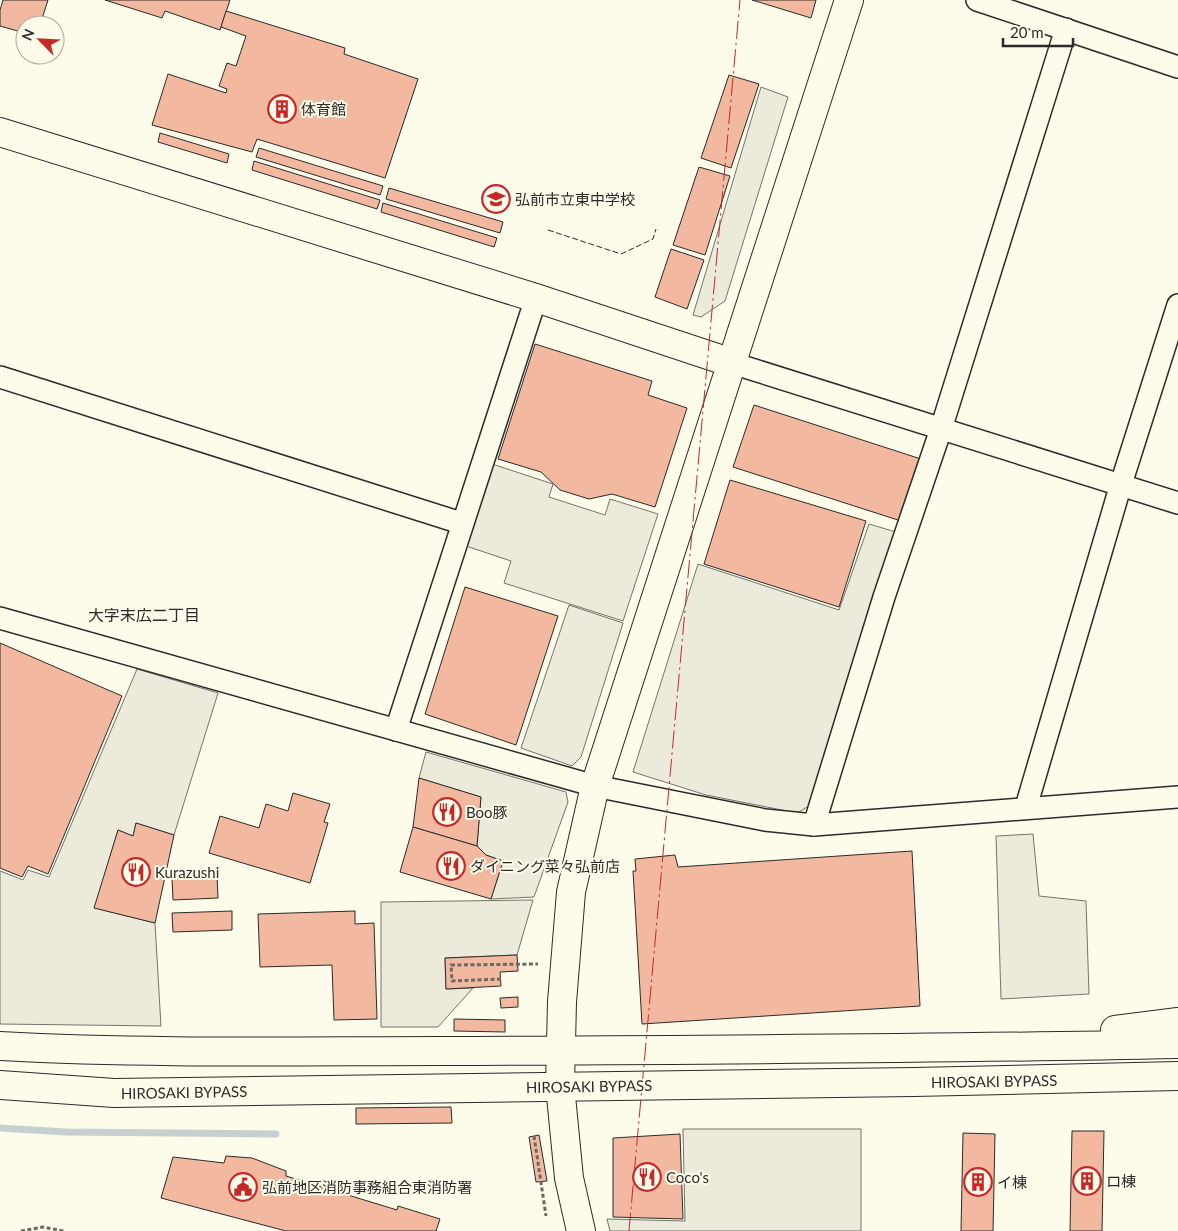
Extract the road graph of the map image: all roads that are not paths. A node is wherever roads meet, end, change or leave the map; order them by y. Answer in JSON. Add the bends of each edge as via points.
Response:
{"nodes":[{"id":1,"x":849,"y":0,"type":"edge"},
{"id":2,"x":977,"y":0,"type":"edge"},
{"id":3,"x":1066,"y":29,"type":"junction"},
{"id":4,"x":1178,"y":67,"type":"edge"},
{"id":5,"x":0,"y":132,"type":"edge"},
{"id":6,"x":536,"y":298,"type":"junction"},
{"id":7,"x":1178,"y":305,"type":"edge"},
{"id":8,"x":732,"y":363,"type":"junction"},
{"id":9,"x":0,"y":377,"type":"edge"},
{"id":10,"x":942,"y":429,"type":"junction"},
{"id":11,"x":1121,"y":484,"type":"junction"},
{"id":12,"x":1178,"y":504,"type":"edge"},
{"id":13,"x":461,"y":524,"type":"junction"},
{"id":14,"x":0,"y":618,"type":"edge"},
{"id":15,"x":396,"y":730,"type":"junction"},
{"id":16,"x":595,"y":786,"type":"junction"},
{"id":17,"x":1178,"y":797,"type":"edge"},
{"id":18,"x":1026,"y":808,"type":"junction"},
{"id":19,"x":814,"y":826,"type":"junction"},
{"id":20,"x":1178,"y":1022,"type":"edge"},
{"id":21,"x":1178,"y":1044,"type":"edge"},
{"id":22,"x":0,"y":1046,"type":"edge"},
{"id":23,"x":562,"y":1050,"type":"junction"},
{"id":24,"x":874,"y":1050,"type":"junction"},
{"id":25,"x":1178,"y":1076,"type":"edge"},
{"id":26,"x":914,"y":1082,"type":"junction"},
{"id":27,"x":0,"y":1085,"type":"edge"},
{"id":28,"x":560,"y":1086,"type":"junction"},
{"id":29,"x":1178,"y":1094,"type":"edge"},
{"id":30,"x":582,"y":1231,"type":"edge"}],
"edges":[{"from":1,"to":8,"type":"main road"},
{"from":2,"to":3,"type":"street"},
{"from":3,"to":4,"type":"street"},
{"from":3,"to":10,"type":"street"},
{"from":5,"to":6,"type":"main road"},
{"from":6,"to":8,"type":"main road"},
{"from":6,"to":13,"type":"street"},
{"from":7,"to":11,"type":"street"},
{"from":8,"to":10,"type":"street"},
{"from":8,"to":16,"type":"main road"},
{"from":9,"to":13,"type":"street"},
{"from":10,"to":11,"type":"street"},
{"from":10,"to":19,"type":"street","via":[[884,597]]},
{"from":11,"to":12,"type":"street"},
{"from":11,"to":18,"type":"street"},
{"from":13,"to":15,"type":"street"},
{"from":14,"to":15,"type":"street"},
{"from":15,"to":16,"type":"street"},
{"from":16,"to":19,"type":"street","via":[[765,820]]},
{"from":16,"to":23,"type":"main road","via":[[571,892],[562,1002]]},
{"from":17,"to":18,"type":"street"},
{"from":18,"to":19,"type":"street"},
{"from":20,"to":24,"type":"main road","via":[[1077,1034]]},
{"from":21,"to":24,"type":"main road"},
{"from":22,"to":23,"type":"main road","via":[[91,1051]]},
{"from":23,"to":24,"type":"main road"},
{"from":23,"to":28,"type":"main road"},
{"from":25,"to":26,"type":"main road","name":"HIROSAKI BYPASS"},
{"from":26,"to":28,"type":"main road","name":"HIROSAKI BYPASS"},
{"from":26,"to":29,"type":"main road"},
{"from":27,"to":28,"type":"main road","name":"HIROSAKI BYPASS","via":[[114,1093]]},
{"from":28,"to":30,"type":"main road","via":[[569,1178]]}]}
